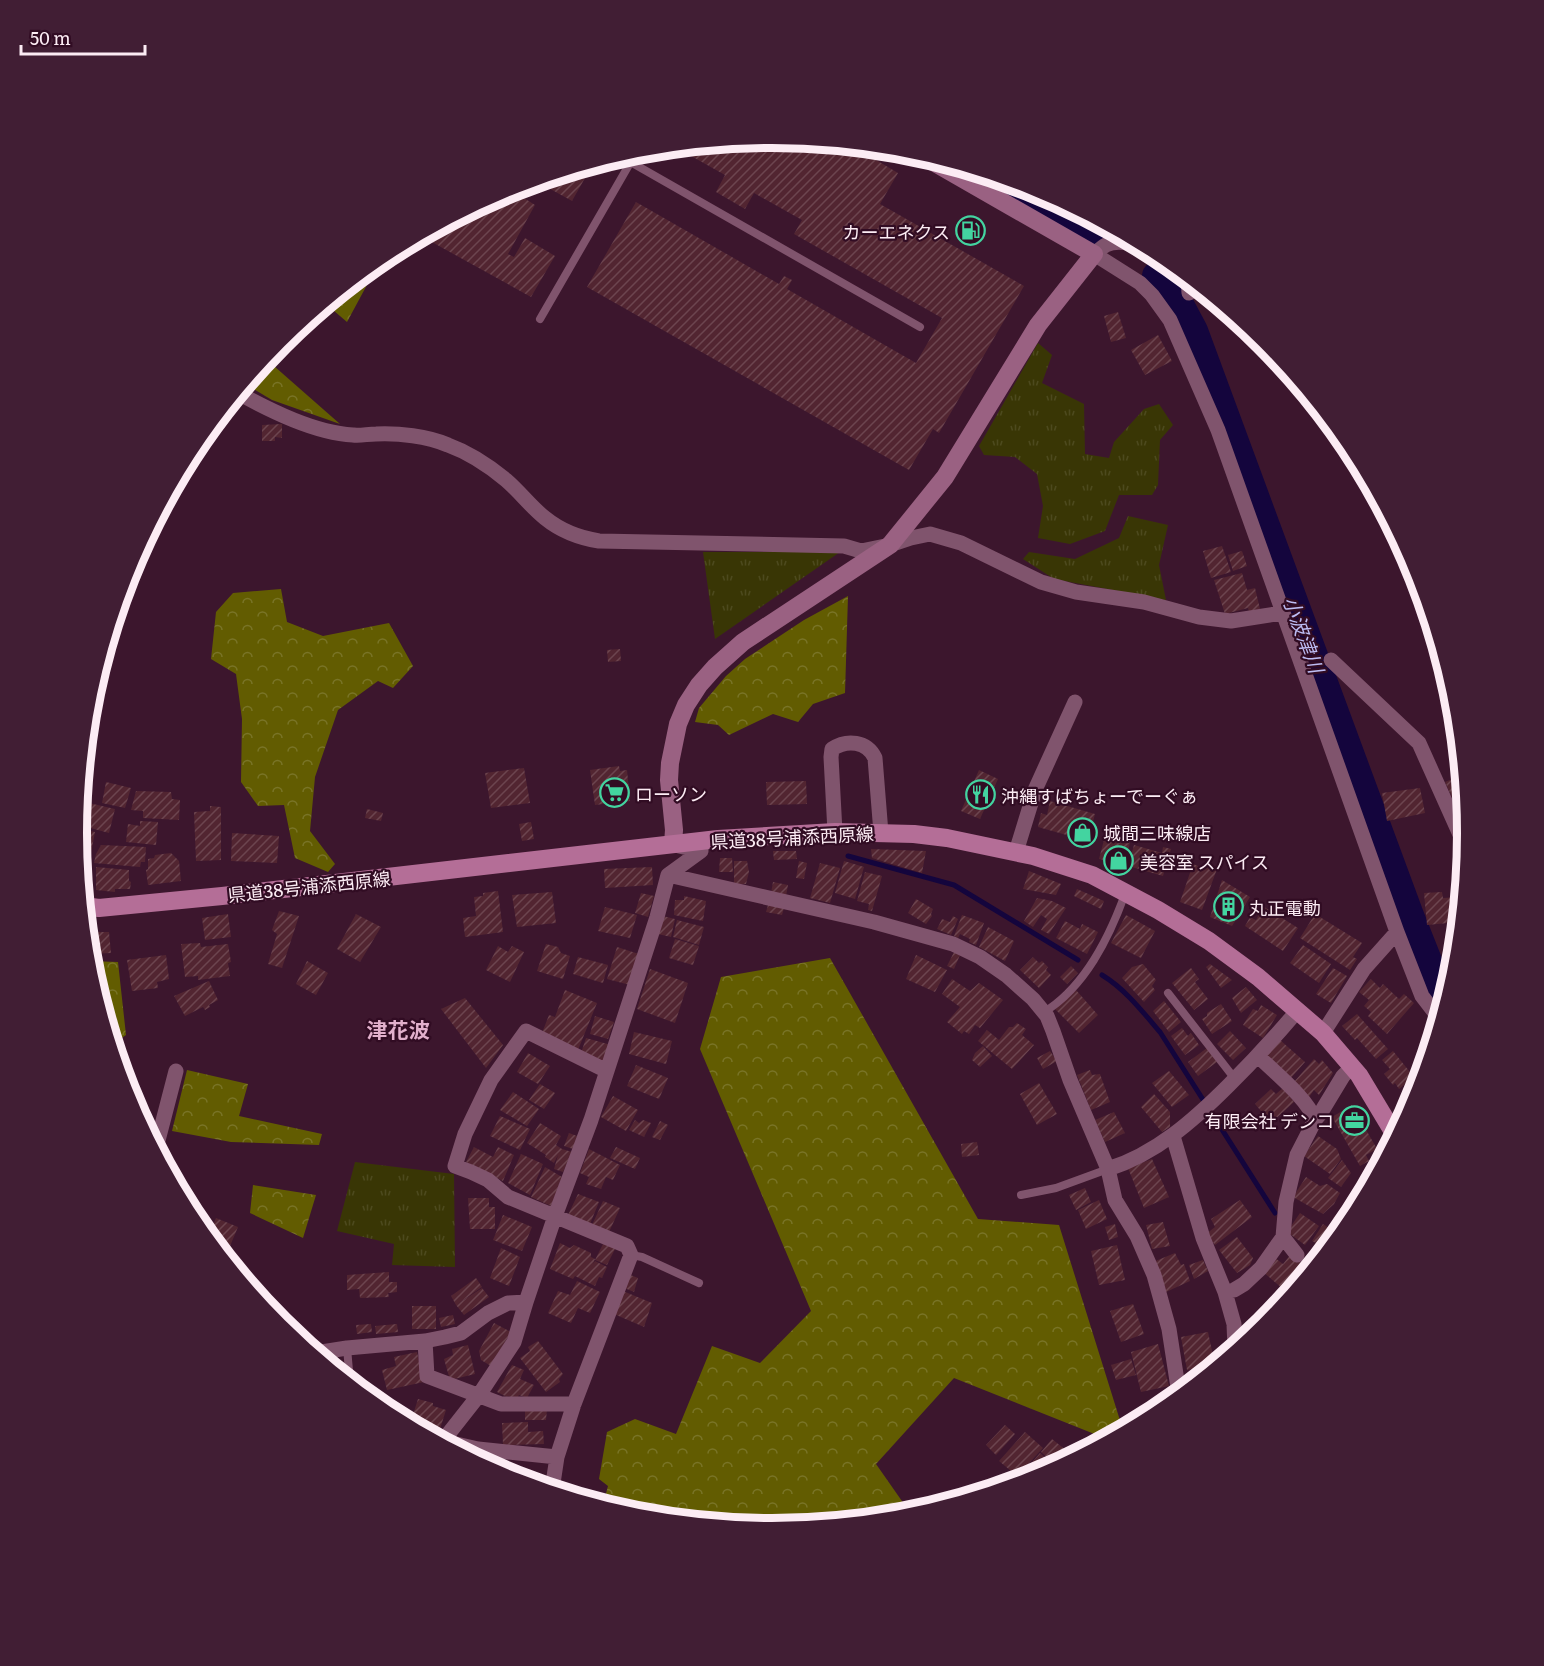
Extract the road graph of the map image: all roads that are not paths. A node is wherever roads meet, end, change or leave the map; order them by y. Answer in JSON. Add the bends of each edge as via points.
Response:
{"nodes":[{"id":1,"x":629,"y":163,"type":"edge"},
{"id":2,"x":631,"y":163,"type":"edge"},
{"id":3,"x":949,"y":171,"type":"edge"},
{"id":4,"x":1118,"y":242,"type":"edge"},
{"id":5,"x":1094,"y":254,"type":"junction"},
{"id":6,"x":540,"y":320,"type":"dead end"},
{"id":7,"x":920,"y":327,"type":"dead end"},
{"id":8,"x":245,"y":396,"type":"edge"},
{"id":9,"x":890,"y":545,"type":"junction"},
{"id":10,"x":1282,"y":613,"type":"junction"},
{"id":11,"x":1331,"y":660,"type":"dead end"},
{"id":12,"x":1075,"y":702,"type":"dead end"},
{"id":13,"x":1457,"y":827,"type":"edge"},
{"id":14,"x":835,"y":832,"type":"junction"},
{"id":15,"x":881,"y":833,"type":"junction"},
{"id":16,"x":673,"y":844,"type":"junction"},
{"id":17,"x":1016,"y":852,"type":"junction"},
{"id":18,"x":668,"y":875,"type":"junction"},
{"id":19,"x":1126,"y":892,"type":"junction"},
{"id":20,"x":91,"y":907,"type":"edge"},
{"id":21,"x":1397,"y":932,"type":"junction"},
{"id":22,"x":1168,"y":993,"type":"dead end"},
{"id":23,"x":1298,"y":1010,"type":"junction"},
{"id":24,"x":1434,"y":1011,"type":"edge"},
{"id":25,"x":1043,"y":1013,"type":"junction"},
{"id":26,"x":1323,"y":1033,"type":"junction"},
{"id":27,"x":1258,"y":1056,"type":"junction"},
{"id":28,"x":1352,"y":1067,"type":"junction"},
{"id":29,"x":176,"y":1071,"type":"dead end"},
{"id":30,"x":607,"y":1071,"type":"junction"},
{"id":31,"x":1235,"y":1079,"type":"junction"},
{"id":32,"x":1315,"y":1119,"type":"junction"},
{"id":33,"x":1390,"y":1127,"type":"edge"},
{"id":34,"x":1173,"y":1136,"type":"junction"},
{"id":35,"x":159,"y":1137,"type":"edge"},
{"id":36,"x":1108,"y":1169,"type":"junction"},
{"id":37,"x":1021,"y":1195,"type":"dead end"},
{"id":38,"x":555,"y":1216,"type":"junction"},
{"id":39,"x":1282,"y":1237,"type":"junction"},
{"id":40,"x":631,"y":1255,"type":"junction"},
{"id":41,"x":1297,"y":1255,"type":"dead end"},
{"id":42,"x":699,"y":1283,"type":"dead end"},
{"id":43,"x":1225,"y":1292,"type":"junction"},
{"id":44,"x":526,"y":1302,"type":"junction"},
{"id":45,"x":1235,"y":1338,"type":"edge"},
{"id":46,"x":425,"y":1341,"type":"junction"},
{"id":47,"x":346,"y":1348,"type":"junction"},
{"id":48,"x":324,"y":1351,"type":"edge"},
{"id":49,"x":349,"y":1371,"type":"edge"},
{"id":50,"x":1178,"y":1385,"type":"edge"},
{"id":51,"x":479,"y":1395,"type":"junction"},
{"id":52,"x":574,"y":1404,"type":"junction"},
{"id":53,"x":447,"y":1436,"type":"edge"},
{"id":54,"x":469,"y":1447,"type":"edge"},
{"id":55,"x":557,"y":1457,"type":"junction"},
{"id":56,"x":553,"y":1482,"type":"edge"}],
"edges":[{"from":1,"to":6,"type":"lane"},
{"from":2,"to":7,"type":"lane"},
{"from":3,"to":5,"type":"street"},
{"from":4,"to":5,"type":"street"},
{"from":5,"to":9,"type":"street","via":[[1038,325],[945,477]]},
{"from":5,"to":10,"type":"street","via":[[1140,283],[1170,320],[1218,430]]},
{"from":8,"to":9,"type":"street","via":[[285,417],[327,430],[353,435],[402,435],[446,444],[480,459],[546,519],[579,538],[599,542],[844,546],[861,550]]},
{"from":9,"to":10,"type":"street","via":[[930,534],[962,543],[1056,587],[1144,602],[1199,617],[1231,621]]},
{"from":9,"to":16,"type":"street","via":[[743,642],[699,685],[678,724],[670,763]]},
{"from":10,"to":21,"type":"street"},
{"from":11,"to":13,"type":"street","via":[[1419,742]]},
{"from":12,"to":17,"type":"street","via":[[1035,790]]},
{"from":14,"to":15,"type":"main road","name":"県道38号浦添西原線"},
{"from":14,"to":15,"type":"street","via":[[832,749],[851,742],[872,750],[875,758]]},
{"from":14,"to":16,"type":"main road","name":"県道38号浦添西原線"},
{"from":15,"to":17,"type":"main road","name":"県道38号浦添西原線","via":[[947,838]]},
{"from":16,"to":18,"type":"street","via":[[701,851]]},
{"from":16,"to":20,"type":"main road","name":"県道38号浦添西原線","via":[[222,896]]},
{"from":17,"to":19,"type":"main road","name":"県道38号浦添西原線","via":[[1092,875]]},
{"from":18,"to":25,"type":"street","via":[[953,944],[1006,975]]},
{"from":18,"to":30,"type":"street"},
{"from":19,"to":23,"type":"main road","name":"県道38号浦添西原線","via":[[1209,941]]},
{"from":19,"to":25,"type":"lane","via":[[1113,926],[1087,971]]},
{"from":21,"to":24,"type":"street","via":[[1422,996]]},
{"from":21,"to":26,"type":"street","via":[[1364,969]]},
{"from":22,"to":31,"type":"lane"},
{"from":23,"to":26,"type":"main road","name":"県道38号浦添西原線"},
{"from":23,"to":27,"type":"street"},
{"from":25,"to":36,"type":"street"},
{"from":26,"to":28,"type":"main road","name":"県道38号浦添西原線"},
{"from":27,"to":31,"type":"street"},
{"from":27,"to":32,"type":"street","via":[[1311,1110]]},
{"from":28,"to":32,"type":"street"},
{"from":28,"to":33,"type":"main road","name":"県道38号浦添西原線"},
{"from":29,"to":35,"type":"street"},
{"from":30,"to":38,"type":"street"},
{"from":30,"to":38,"type":"street","via":[[526,1031],[491,1080],[465,1134],[455,1166],[488,1180],[508,1197]]},
{"from":31,"to":34,"type":"street"},
{"from":32,"to":39,"type":"street","via":[[1297,1155]]},
{"from":34,"to":36,"type":"street"},
{"from":34,"to":43,"type":"street","via":[[1203,1238]]},
{"from":36,"to":37,"type":"lane","via":[[1056,1188]]},
{"from":36,"to":50,"type":"street","via":[[1115,1200],[1154,1275],[1169,1329]]},
{"from":38,"to":40,"type":"street","via":[[627,1246]]},
{"from":38,"to":44,"type":"street"},
{"from":39,"to":41,"type":"street"},
{"from":39,"to":43,"type":"street","via":[[1261,1268],[1244,1284]]},
{"from":40,"to":42,"type":"lane"},
{"from":40,"to":52,"type":"street"},
{"from":43,"to":45,"type":"street"},
{"from":44,"to":46,"type":"street","via":[[508,1303],[461,1333]]},
{"from":44,"to":51,"type":"street","via":[[514,1341]]},
{"from":46,"to":47,"type":"street"},
{"from":46,"to":51,"type":"street","via":[[427,1376]]},
{"from":47,"to":48,"type":"street"},
{"from":47,"to":49,"type":"lane"},
{"from":51,"to":52,"type":"street","via":[[501,1404]]},
{"from":51,"to":53,"type":"street"},
{"from":52,"to":55,"type":"street"},
{"from":54,"to":55,"type":"street"},
{"from":55,"to":56,"type":"street"}]}
